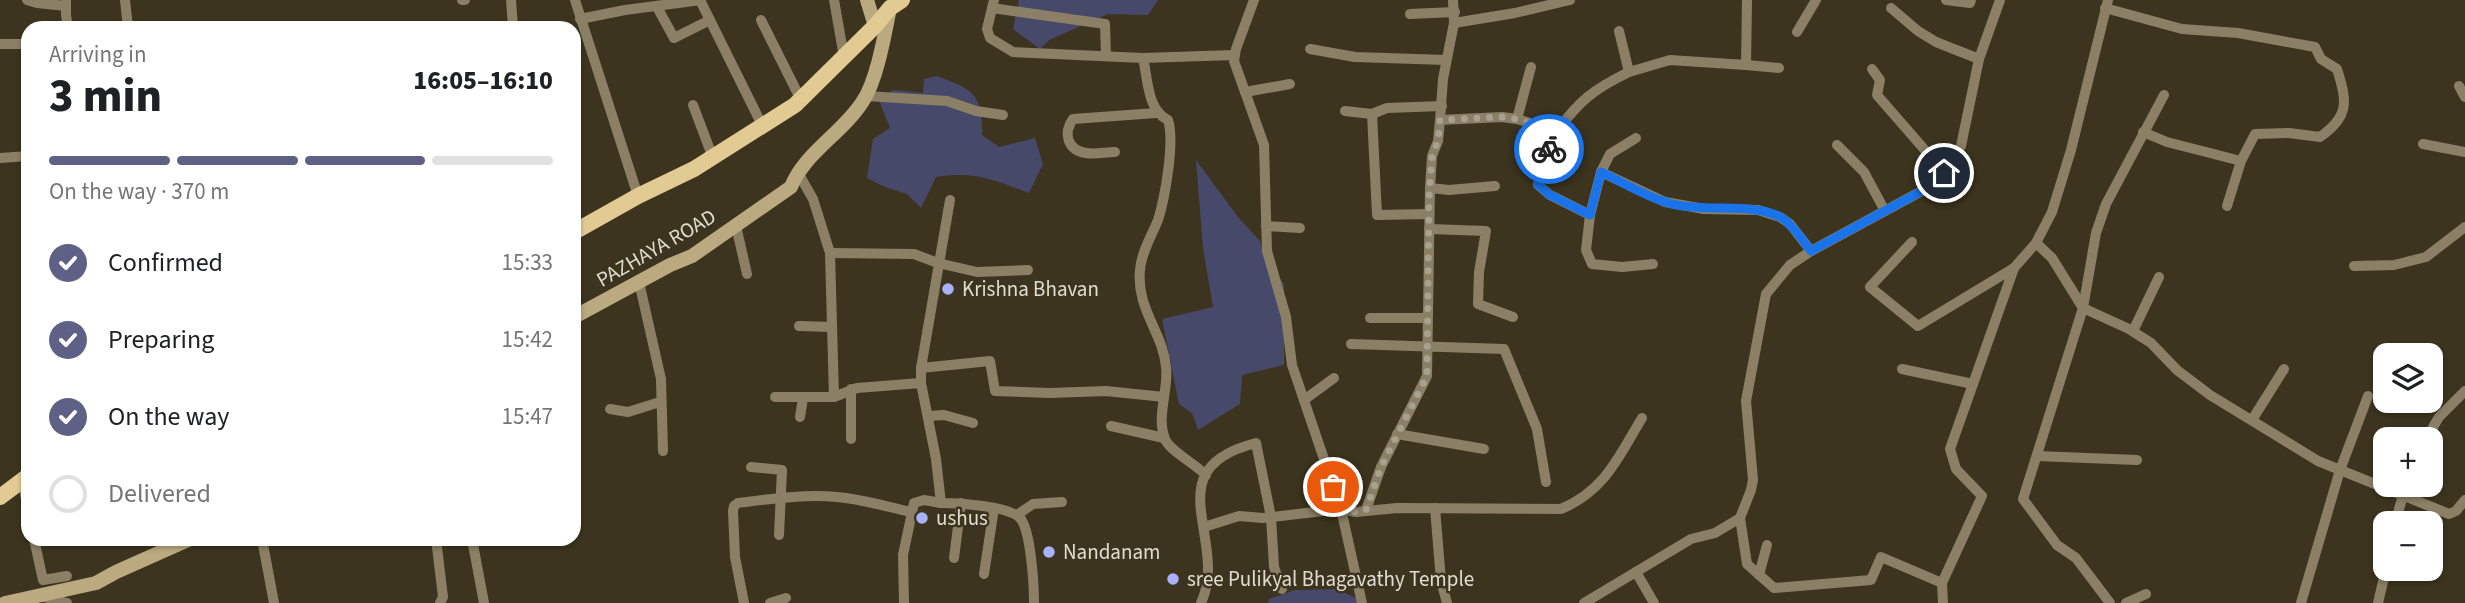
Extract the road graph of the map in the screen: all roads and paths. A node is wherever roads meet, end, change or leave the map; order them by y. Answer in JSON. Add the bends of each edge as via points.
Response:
{"nodes":[{"id":1,"x":27,"y":0,"type":"edge"},
{"id":2,"x":125,"y":0,"type":"edge"},
{"id":3,"x":511,"y":0,"type":"edge"},
{"id":4,"x":575,"y":0,"type":"edge"},
{"id":5,"x":700,"y":0,"type":"edge"},
{"id":6,"x":834,"y":0,"type":"edge"},
{"id":7,"x":867,"y":0,"type":"edge"},
{"id":8,"x":1254,"y":0,"type":"edge"},
{"id":9,"x":1453,"y":0,"type":"edge"},
{"id":10,"x":1570,"y":0,"type":"edge"},
{"id":11,"x":1747,"y":0,"type":"edge"},
{"id":12,"x":1816,"y":0,"type":"edge"},
{"id":13,"x":1946,"y":0,"type":"edge"},
{"id":14,"x":1971,"y":0,"type":"edge"},
{"id":15,"x":2000,"y":0,"type":"edge"},
{"id":16,"x":66,"y":3,"type":"edge"},
{"id":17,"x":896,"y":4,"type":"edge"},
{"id":18,"x":993,"y":4,"type":"edge"},
{"id":19,"x":2106,"y":4,"type":"edge"},
{"id":20,"x":656,"y":6,"type":"junction"},
{"id":21,"x":1891,"y":8,"type":"dead end"},
{"id":22,"x":1409,"y":14,"type":"dead end"},
{"id":23,"x":1455,"y":18,"type":"junction"},
{"id":24,"x":580,"y":19,"type":"joint"},
{"id":25,"x":710,"y":20,"type":"junction"},
{"id":26,"x":761,"y":20,"type":"dead end"},
{"id":27,"x":67,"y":21,"type":"edge"},
{"id":28,"x":127,"y":21,"type":"edge"},
{"id":29,"x":512,"y":21,"type":"edge"},
{"id":30,"x":581,"y":22,"type":"edge"},
{"id":31,"x":875,"y":26,"type":"junction"},
{"id":32,"x":1619,"y":31,"type":"dead end"},
{"id":33,"x":1797,"y":32,"type":"dead end"},
{"id":34,"x":0,"y":44,"type":"edge"},
{"id":35,"x":21,"y":44,"type":"edge"},
{"id":36,"x":1310,"y":49,"type":"dead end"},
{"id":37,"x":1234,"y":55,"type":"junction"},
{"id":38,"x":1106,"y":56,"type":"junction"},
{"id":39,"x":844,"y":57,"type":"junction"},
{"id":40,"x":1143,"y":58,"type":"junction"},
{"id":41,"x":1979,"y":59,"type":"junction"},
{"id":42,"x":1447,"y":60,"type":"junction"},
{"id":43,"x":1746,"y":65,"type":"junction"},
{"id":44,"x":1531,"y":67,"type":"dead end"},
{"id":45,"x":1779,"y":68,"type":"dead end"},
{"id":46,"x":1872,"y":69,"type":"dead end"},
{"id":47,"x":1629,"y":72,"type":"junction"},
{"id":48,"x":1290,"y":84,"type":"dead end"},
{"id":49,"x":2459,"y":86,"type":"dead end"},
{"id":50,"x":1245,"y":92,"type":"junction"},
{"id":51,"x":2164,"y":95,"type":"dead end"},
{"id":52,"x":866,"y":96,"type":"junction"},
{"id":53,"x":2465,"y":97,"type":"edge"},
{"id":54,"x":801,"y":100,"type":"junction"},
{"id":55,"x":693,"y":105,"type":"dead end"},
{"id":56,"x":1442,"y":106,"type":"junction"},
{"id":57,"x":1345,"y":111,"type":"dead end"},
{"id":58,"x":1156,"y":113,"type":"junction"},
{"id":59,"x":1372,"y":114,"type":"junction"},
{"id":60,"x":1003,"y":115,"type":"dead end"},
{"id":61,"x":1517,"y":119,"type":"junction"},
{"id":62,"x":1440,"y":120,"type":"junction"},
{"id":63,"x":763,"y":127,"type":"junction"},
{"id":64,"x":1557,"y":131,"type":"junction"},
{"id":65,"x":2143,"y":132,"type":"junction"},
{"id":66,"x":1636,"y":138,"type":"dead end"},
{"id":67,"x":2423,"y":144,"type":"dead end"},
{"id":68,"x":1837,"y":145,"type":"dead end"},
{"id":69,"x":1115,"y":152,"type":"dead end"},
{"id":70,"x":2465,"y":152,"type":"edge"},
{"id":71,"x":21,"y":156,"type":"edge"},
{"id":72,"x":0,"y":158,"type":"edge"},
{"id":73,"x":713,"y":158,"type":"junction"},
{"id":74,"x":2241,"y":161,"type":"junction"},
{"id":75,"x":797,"y":171,"type":"junction"},
{"id":76,"x":1601,"y":172,"type":"junction"},
{"id":77,"x":1944,"y":173,"type":"junction"},
{"id":78,"x":1495,"y":186,"type":"dead end"},
{"id":79,"x":1430,"y":188,"type":"junction"},
{"id":80,"x":638,"y":196,"type":"junction"},
{"id":81,"x":950,"y":200,"type":"dead end"},
{"id":82,"x":2227,"y":206,"type":"dead end"},
{"id":83,"x":1885,"y":211,"type":"junction"},
{"id":84,"x":1429,"y":214,"type":"junction"},
{"id":85,"x":1590,"y":215,"type":"junction"},
{"id":86,"x":736,"y":226,"type":"junction"},
{"id":87,"x":1266,"y":226,"type":"junction"},
{"id":88,"x":2465,"y":227,"type":"edge"},
{"id":89,"x":581,"y":228,"type":"edge"},
{"id":90,"x":1300,"y":228,"type":"dead end"},
{"id":91,"x":1429,"y":229,"type":"junction"},
{"id":92,"x":1912,"y":242,"type":"dead end"},
{"id":93,"x":2036,"y":243,"type":"junction"},
{"id":94,"x":1811,"y":251,"type":"junction"},
{"id":95,"x":830,"y":253,"type":"junction"},
{"id":96,"x":938,"y":263,"type":"junction"},
{"id":97,"x":1653,"y":264,"type":"dead end"},
{"id":98,"x":2354,"y":266,"type":"dead end"},
{"id":99,"x":2014,"y":268,"type":"junction"},
{"id":100,"x":1028,"y":270,"type":"dead end"},
{"id":101,"x":747,"y":274,"type":"dead end"},
{"id":102,"x":2159,"y":277,"type":"dead end"},
{"id":103,"x":639,"y":282,"type":"junction"},
{"id":104,"x":2083,"y":308,"type":"junction"},
{"id":105,"x":581,"y":313,"type":"edge"},
{"id":106,"x":1513,"y":317,"type":"dead end"},
{"id":107,"x":1370,"y":318,"type":"dead end"},
{"id":108,"x":1427,"y":318,"type":"junction"},
{"id":109,"x":799,"y":326,"type":"dead end"},
{"id":110,"x":832,"y":327,"type":"junction"},
{"id":111,"x":2133,"y":331,"type":"junction"},
{"id":112,"x":1351,"y":344,"type":"dead end"},
{"id":113,"x":1426,"y":348,"type":"junction"},
{"id":114,"x":921,"y":368,"type":"junction"},
{"id":115,"x":1902,"y":369,"type":"dead end"},
{"id":116,"x":2284,"y":369,"type":"dead end"},
{"id":117,"x":1334,"y":377,"type":"dead end"},
{"id":118,"x":920,"y":383,"type":"junction"},
{"id":119,"x":1973,"y":384,"type":"junction"},
{"id":120,"x":851,"y":389,"type":"junction"},
{"id":121,"x":2465,"y":391,"type":"edge"},
{"id":122,"x":2368,"y":396,"type":"dead end"},
{"id":123,"x":775,"y":397,"type":"dead end"},
{"id":124,"x":834,"y":397,"type":"junction"},
{"id":125,"x":1164,"y":397,"type":"junction"},
{"id":126,"x":803,"y":398,"type":"junction"},
{"id":127,"x":1304,"y":400,"type":"junction"},
{"id":128,"x":660,"y":402,"type":"junction"},
{"id":129,"x":610,"y":409,"type":"dead end"},
{"id":130,"x":928,"y":416,"type":"junction"},
{"id":131,"x":800,"y":417,"type":"dead end"},
{"id":132,"x":1642,"y":418,"type":"dead end"},
{"id":133,"x":2252,"y":420,"type":"junction"},
{"id":134,"x":973,"y":423,"type":"dead end"},
{"id":135,"x":1111,"y":426,"type":"dead end"},
{"id":136,"x":2433,"y":427,"type":"edge"},
{"id":137,"x":1397,"y":435,"type":"junction"},
{"id":138,"x":1164,"y":438,"type":"junction"},
{"id":139,"x":851,"y":439,"type":"dead end"},
{"id":140,"x":1484,"y":449,"type":"dead end"},
{"id":141,"x":663,"y":451,"type":"dead end"},
{"id":142,"x":2037,"y":456,"type":"junction"},
{"id":143,"x":2137,"y":460,"type":"dead end"},
{"id":144,"x":751,"y":467,"type":"dead end"},
{"id":145,"x":2340,"y":470,"type":"junction"},
{"id":146,"x":1206,"y":475,"type":"junction"},
{"id":147,"x":2373,"y":480,"type":"edge"},
{"id":148,"x":21,"y":481,"type":"edge"},
{"id":149,"x":1546,"y":482,"type":"dead end"},
{"id":150,"x":0,"y":497,"type":"edge"},
{"id":151,"x":2416,"y":497,"type":"edge"},
{"id":152,"x":782,"y":498,"type":"junction"},
{"id":153,"x":2465,"y":500,"type":"edge"},
{"id":154,"x":1062,"y":502,"type":"dead end"},
{"id":155,"x":941,"y":503,"type":"junction"},
{"id":156,"x":961,"y":503,"type":"junction"},
{"id":157,"x":994,"y":508,"type":"junction"},
{"id":158,"x":1435,"y":508,"type":"junction"},
{"id":159,"x":1340,"y":509,"type":"junction"},
{"id":160,"x":1366,"y":510,"type":"junction"},
{"id":161,"x":912,"y":512,"type":"junction"},
{"id":162,"x":1017,"y":515,"type":"junction"},
{"id":163,"x":1270,"y":517,"type":"junction"},
{"id":164,"x":1740,"y":518,"type":"junction"},
{"id":165,"x":1204,"y":527,"type":"junction"},
{"id":166,"x":779,"y":535,"type":"dead end"},
{"id":167,"x":1767,"y":545,"type":"dead end"},
{"id":168,"x":36,"y":546,"type":"edge"},
{"id":169,"x":174,"y":546,"type":"edge"},
{"id":170,"x":263,"y":546,"type":"edge"},
{"id":171,"x":437,"y":546,"type":"edge"},
{"id":172,"x":472,"y":546,"type":"edge"},
{"id":173,"x":954,"y":558,"type":"dead end"},
{"id":174,"x":1636,"y":572,"type":"junction"},
{"id":175,"x":984,"y":574,"type":"dead end"},
{"id":176,"x":1759,"y":575,"type":"junction"},
{"id":177,"x":67,"y":576,"type":"dead end"},
{"id":178,"x":2383,"y":581,"type":"edge"},
{"id":179,"x":1942,"y":583,"type":"junction"},
{"id":180,"x":1282,"y":589,"type":"dead end"},
{"id":181,"x":2146,"y":594,"type":"dead end"},
{"id":182,"x":38,"y":595,"type":"junction"},
{"id":183,"x":786,"y":598,"type":"dead end"},
{"id":184,"x":5,"y":603,"type":"edge"},
{"id":185,"x":67,"y":603,"type":"edge"},
{"id":186,"x":274,"y":603,"type":"edge"},
{"id":187,"x":440,"y":603,"type":"edge"},
{"id":188,"x":484,"y":603,"type":"edge"},
{"id":189,"x":744,"y":603,"type":"edge"},
{"id":190,"x":770,"y":603,"type":"edge"},
{"id":191,"x":904,"y":603,"type":"edge"},
{"id":192,"x":1034,"y":603,"type":"edge"},
{"id":193,"x":1201,"y":603,"type":"edge"},
{"id":194,"x":1362,"y":603,"type":"edge"},
{"id":195,"x":1447,"y":603,"type":"edge"},
{"id":196,"x":1584,"y":603,"type":"edge"},
{"id":197,"x":1654,"y":603,"type":"edge"},
{"id":198,"x":1943,"y":603,"type":"edge"},
{"id":199,"x":2110,"y":603,"type":"edge"},
{"id":200,"x":2126,"y":603,"type":"edge"},
{"id":201,"x":2301,"y":603,"type":"edge"},
{"id":202,"x":2378,"y":603,"type":"edge"}],
"edges":[{"from":1,"to":16,"type":"street"},
{"from":2,"to":28,"type":"street"},
{"from":3,"to":29,"type":"street"},
{"from":4,"to":24,"type":"street"},
{"from":5,"to":20,"type":"street"},
{"from":5,"to":25,"type":"street"},
{"from":6,"to":39,"type":"street"},
{"from":7,"to":31,"type":"street"},
{"from":8,"to":37,"type":"street"},
{"from":9,"to":23,"type":"street"},
{"from":10,"to":23,"type":"street","via":[[1515,13]]},
{"from":11,"to":43,"type":"street"},
{"from":12,"to":33,"type":"street"},
{"from":13,"to":14,"type":"street"},
{"from":15,"to":41,"type":"street"},
{"from":16,"to":27,"type":"street"},
{"from":17,"to":31,"type":"main road"},
{"from":17,"to":52,"type":"street","name":"PAZHAYA ROAD"},
{"from":18,"to":38,"type":"street","via":[[1105,24]]},
{"from":18,"to":38,"type":"street","via":[[987,29],[990,38],[1013,52]]},
{"from":19,"to":74,"type":"street","via":[[2182,29],[2238,33],[2315,47],[2320,59],[2337,69],[2345,93],[2343,113],[2335,127],[2320,137],[2255,134]]},
{"from":19,"to":93,"type":"street","via":[[2071,149],[2052,212]]},
{"from":20,"to":24,"type":"street"},
{"from":20,"to":25,"type":"street","via":[[674,38]]},
{"from":21,"to":41,"type":"street","via":[[1936,42]]},
{"from":22,"to":23,"type":"street"},
{"from":23,"to":42,"type":"street"},
{"from":25,"to":63,"type":"street"},
{"from":26,"to":54,"type":"street"},
{"from":30,"to":80,"type":"street"},
{"from":31,"to":39,"type":"main road"},
{"from":32,"to":47,"type":"street"},
{"from":34,"to":35,"type":"street"},
{"from":36,"to":42,"type":"street","via":[[1355,57]]},
{"from":37,"to":40,"type":"street"},
{"from":37,"to":50,"type":"street"},
{"from":38,"to":40,"type":"street"},
{"from":39,"to":54,"type":"main road"},
{"from":40,"to":58,"type":"street"},
{"from":41,"to":77,"type":"street","via":[[1961,146]]},
{"from":42,"to":56,"type":"street"},
{"from":43,"to":45,"type":"street"},
{"from":43,"to":47,"type":"street","via":[[1670,60]]},
{"from":44,"to":61,"type":"street"},
{"from":46,"to":77,"type":"street","via":[[1880,80],[1877,95]]},
{"from":47,"to":64,"type":"street","via":[[1576,105]]},
{"from":48,"to":50,"type":"street"},
{"from":49,"to":53,"type":"street"},
{"from":50,"to":87,"type":"street","via":[[1264,145]]},
{"from":51,"to":65,"type":"street"},
{"from":52,"to":60,"type":"street","via":[[947,101]]},
{"from":52,"to":75,"type":"street","name":"PAZHAYA ROAD"},
{"from":54,"to":63,"type":"main road"},
{"from":55,"to":73,"type":"street"},
{"from":56,"to":59,"type":"street","via":[[1387,108]]},
{"from":56,"to":62,"type":"street"},
{"from":57,"to":59,"type":"street"},
{"from":58,"to":69,"type":"street","via":[[1073,119],[1067,127],[1067,139],[1074,149],[1087,154]]},
{"from":58,"to":125,"type":"street","via":[[1168,120],[1171,139],[1167,184],[1140,267],[1140,294],[1166,366]]},
{"from":59,"to":84,"type":"street","via":[[1377,215]]},
{"from":61,"to":62,"type":"street"},
{"from":61,"to":64,"type":"street"},
{"from":62,"to":79,"type":"street"},
{"from":63,"to":73,"type":"main road"},
{"from":64,"to":85,"type":"street","via":[[1538,185]]},
{"from":65,"to":74,"type":"street"},
{"from":65,"to":104,"type":"street","via":[[2096,233]]},
{"from":66,"to":76,"type":"street","via":[[1610,154]]},
{"from":67,"to":70,"type":"street"},
{"from":68,"to":83,"type":"street","via":[[1864,172]]},
{"from":71,"to":72,"type":"street"},
{"from":73,"to":80,"type":"main road"},
{"from":74,"to":82,"type":"street"},
{"from":75,"to":86,"type":"street","name":"PAZHAYA ROAD","via":[[790,187]]},
{"from":75,"to":95,"type":"street","via":[[813,199]]},
{"from":76,"to":85,"type":"street"},
{"from":76,"to":94,"type":"street","via":[[1665,202],[1704,209],[1758,210],[1780,217]]},
{"from":77,"to":83,"type":"street","via":[[1931,186]]},
{"from":78,"to":79,"type":"street"},
{"from":79,"to":84,"type":"street"},
{"from":80,"to":89,"type":"main road"},
{"from":81,"to":96,"type":"street"},
{"from":83,"to":94,"type":"street"},
{"from":84,"to":91,"type":"street"},
{"from":85,"to":97,"type":"street","via":[[1586,250],[1592,264]]},
{"from":86,"to":101,"type":"street"},
{"from":86,"to":103,"type":"street","name":"PAZHAYA ROAD","via":[[692,256]]},
{"from":87,"to":90,"type":"street"},
{"from":87,"to":127,"type":"street","via":[[1267,251]]},
{"from":88,"to":98,"type":"street","via":[[2426,257],[2394,265]]},
{"from":91,"to":106,"type":"street","via":[[1486,231],[1478,304]]},
{"from":91,"to":108,"type":"street"},
{"from":92,"to":99,"type":"street","via":[[1870,287],[1918,326]]},
{"from":93,"to":99,"type":"street"},
{"from":93,"to":104,"type":"street","via":[[2052,258]]},
{"from":94,"to":164,"type":"street","via":[[1790,265],[1766,294],[1746,401],[1753,480]]},
{"from":95,"to":96,"type":"street","via":[[914,254]]},
{"from":95,"to":110,"type":"street"},
{"from":96,"to":100,"type":"street","via":[[976,272]]},
{"from":96,"to":114,"type":"street"},
{"from":99,"to":119,"type":"street"},
{"from":102,"to":111,"type":"street"},
{"from":103,"to":105,"type":"street","name":"PAZHAYA ROAD"},
{"from":103,"to":128,"type":"street","via":[[661,379]]},
{"from":104,"to":111,"type":"street"},
{"from":104,"to":142,"type":"street"},
{"from":107,"to":108,"type":"street"},
{"from":108,"to":113,"type":"street"},
{"from":109,"to":110,"type":"street"},
{"from":110,"to":124,"type":"street"},
{"from":111,"to":133,"type":"street","via":[[2188,379]]},
{"from":112,"to":113,"type":"street"},
{"from":113,"to":137,"type":"street","via":[[1427,376]]},
{"from":113,"to":149,"type":"street","via":[[1504,349],[1537,429]]},
{"from":114,"to":118,"type":"street"},
{"from":114,"to":125,"type":"street","via":[[990,361],[995,391],[1106,391]]},
{"from":115,"to":119,"type":"street"},
{"from":116,"to":133,"type":"street"},
{"from":117,"to":127,"type":"street"},
{"from":118,"to":120,"type":"street"},
{"from":118,"to":130,"type":"street"},
{"from":119,"to":179,"type":"street","via":[[1950,449],[1956,469],[1982,496]]},
{"from":120,"to":124,"type":"street"},
{"from":120,"to":139,"type":"street"},
{"from":121,"to":136,"type":"street"},
{"from":122,"to":145,"type":"street"},
{"from":123,"to":126,"type":"street"},
{"from":124,"to":126,"type":"street"},
{"from":125,"to":138,"type":"street"},
{"from":126,"to":131,"type":"street"},
{"from":127,"to":159,"type":"street"},
{"from":128,"to":129,"type":"street","via":[[628,412]]},
{"from":128,"to":141,"type":"street"},
{"from":130,"to":134,"type":"street"},
{"from":130,"to":155,"type":"street"},
{"from":132,"to":158,"type":"street","via":[[1602,483],[1569,506],[1533,511]]},
{"from":133,"to":145,"type":"street"},
{"from":135,"to":138,"type":"street"},
{"from":137,"to":140,"type":"street"},
{"from":137,"to":160,"type":"street"},
{"from":138,"to":146,"type":"street"},
{"from":142,"to":143,"type":"street"},
{"from":142,"to":199,"type":"street","via":[[2023,499]]},
{"from":144,"to":152,"type":"street","via":[[782,470]]},
{"from":145,"to":147,"type":"street"},
{"from":145,"to":201,"type":"street"},
{"from":146,"to":163,"type":"street","via":[[1220,458],[1256,443]]},
{"from":146,"to":165,"type":"street","via":[[1199,514]]},
{"from":148,"to":150,"type":"main road"},
{"from":151,"to":153,"type":"street","via":[[2451,515]]},
{"from":152,"to":161,"type":"street","via":[[837,497]]},
{"from":152,"to":166,"type":"street"},
{"from":152,"to":189,"type":"street","via":[[734,506],[735,557]]},
{"from":154,"to":162,"type":"street","via":[[1034,504]]},
{"from":155,"to":156,"type":"street"},
{"from":155,"to":161,"type":"street","via":[[919,501]]},
{"from":156,"to":157,"type":"street"},
{"from":156,"to":173,"type":"street"},
{"from":157,"to":162,"type":"street"},
{"from":157,"to":175,"type":"street"},
{"from":158,"to":160,"type":"street"},
{"from":158,"to":195,"type":"street"},
{"from":159,"to":160,"type":"street"},
{"from":159,"to":163,"type":"street"},
{"from":159,"to":194,"type":"street"},
{"from":161,"to":191,"type":"street","via":[[903,555]]},
{"from":162,"to":192,"type":"street","via":[[1023,520],[1027,538]]},
{"from":163,"to":165,"type":"street","via":[[1239,516]]},
{"from":163,"to":180,"type":"street","via":[[1274,568]]},
{"from":164,"to":174,"type":"street","via":[[1715,533],[1691,539]]},
{"from":164,"to":176,"type":"street","via":[[1747,564]]},
{"from":165,"to":193,"type":"street","via":[[1209,564]]},
{"from":167,"to":176,"type":"street"},
{"from":168,"to":177,"type":"street","via":[[43,580]]},
{"from":169,"to":182,"type":"street","via":[[96,583]]},
{"from":170,"to":186,"type":"street"},
{"from":171,"to":187,"type":"street"},
{"from":172,"to":188,"type":"street"},
{"from":174,"to":196,"type":"street"},
{"from":174,"to":197,"type":"street"},
{"from":176,"to":179,"type":"street","via":[[1774,588],[1871,580],[1881,557]]},
{"from":178,"to":202,"type":"street"},
{"from":179,"to":198,"type":"street"},
{"from":181,"to":200,"type":"street"},
{"from":182,"to":184,"type":"street"},
{"from":182,"to":185,"type":"street"},
{"from":183,"to":190,"type":"street"}]}
